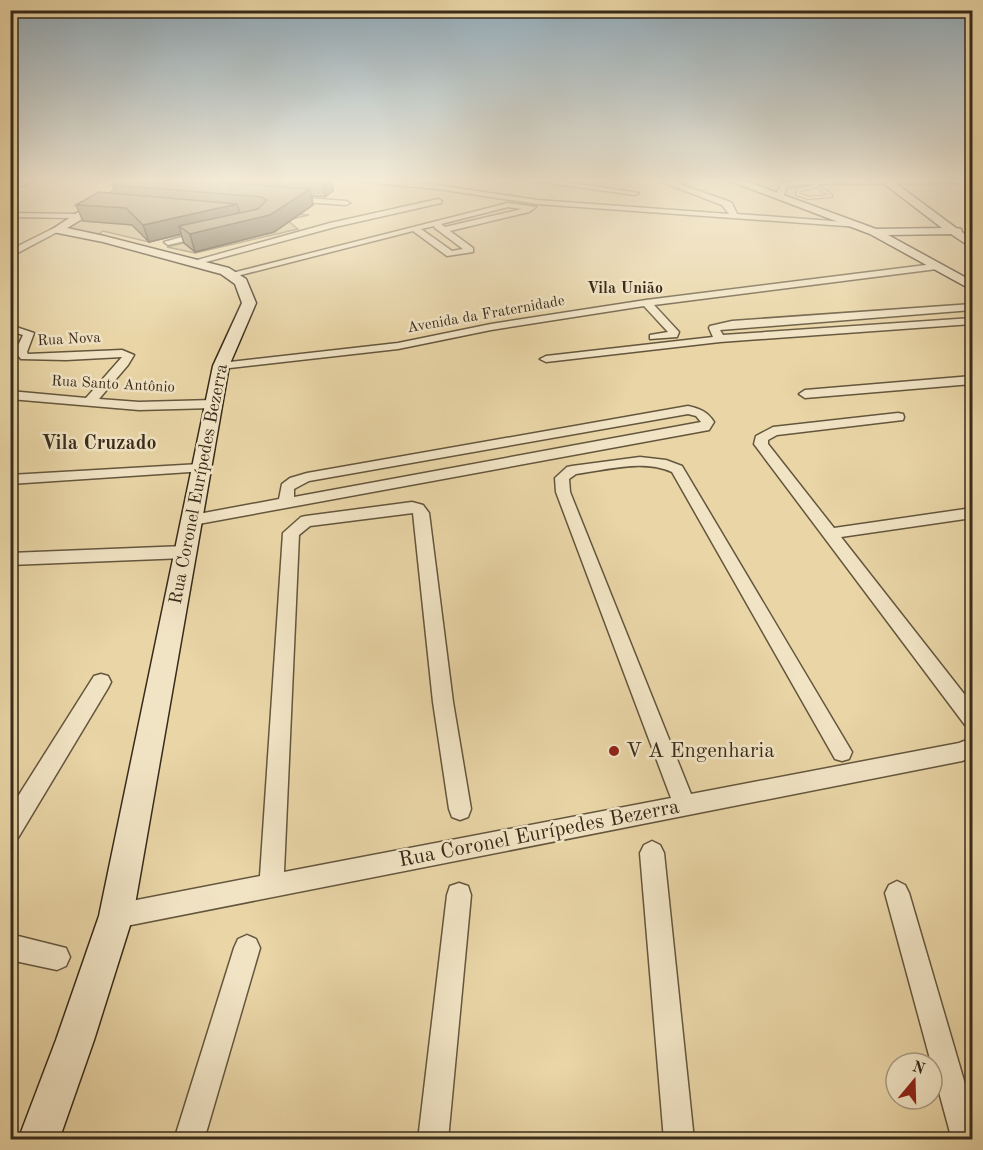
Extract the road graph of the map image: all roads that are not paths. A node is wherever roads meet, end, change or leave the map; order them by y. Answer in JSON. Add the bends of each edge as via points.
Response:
{"nodes":[{"id":1,"x":50,"y":233,"type":"edge"},
{"id":2,"x":99,"y":233,"type":"edge"},
{"id":3,"x":211,"y":233,"type":"edge"},
{"id":4,"x":304,"y":233,"type":"edge"},
{"id":5,"x":396,"y":233,"type":"edge"},
{"id":6,"x":420,"y":233,"type":"edge"},
{"id":7,"x":447,"y":233,"type":"edge"},
{"id":8,"x":875,"y":233,"type":"edge"},
{"id":9,"x":955,"y":233,"type":"edge"},
{"id":10,"x":168,"y":242,"type":"dead end"},
{"id":11,"x":972,"y":245,"type":"edge"},
{"id":12,"x":10,"y":255,"type":"edge"},
{"id":13,"x":195,"y":262,"type":"junction"},
{"id":14,"x":934,"y":267,"type":"junction"},
{"id":15,"x":233,"y":274,"type":"junction"},
{"id":16,"x":972,"y":286,"type":"edge"},
{"id":17,"x":646,"y":303,"type":"junction"},
{"id":18,"x":972,"y":307,"type":"edge"},
{"id":19,"x":972,"y":321,"type":"edge"},
{"id":20,"x":10,"y":328,"type":"edge"},
{"id":21,"x":720,"y":339,"type":"junction"},
{"id":22,"x":221,"y":366,"type":"junction"},
{"id":23,"x":972,"y":380,"type":"edge"},
{"id":24,"x":805,"y":394,"type":"dead end"},
{"id":25,"x":10,"y":395,"type":"edge"},
{"id":26,"x":89,"y":402,"type":"junction"},
{"id":27,"x":213,"y":404,"type":"junction"},
{"id":28,"x":898,"y":417,"type":"dead end"},
{"id":29,"x":200,"y":468,"type":"junction"},
{"id":30,"x":10,"y":480,"type":"edge"},
{"id":31,"x":286,"y":504,"type":"junction"},
{"id":32,"x":972,"y":513,"type":"edge"},
{"id":33,"x":193,"y":520,"type":"junction"},
{"id":34,"x":829,"y":534,"type":"junction"},
{"id":35,"x":185,"y":552,"type":"junction"},
{"id":36,"x":10,"y":559,"type":"edge"},
{"id":37,"x":101,"y":682,"type":"dead end"},
{"id":38,"x":972,"y":719,"type":"edge"},
{"id":39,"x":967,"y":750,"type":"edge"},
{"id":40,"x":842,"y":752,"type":"dead end"},
{"id":41,"x":685,"y":806,"type":"junction"},
{"id":42,"x":460,"y":809,"type":"dead end"},
{"id":43,"x":10,"y":830,"type":"edge"},
{"id":44,"x":652,"y":853,"type":"dead end"},
{"id":45,"x":271,"y":886,"type":"junction"},
{"id":46,"x":897,"y":893,"type":"dead end"},
{"id":47,"x":459,"y":895,"type":"dead end"},
{"id":48,"x":116,"y":916,"type":"junction"},
{"id":49,"x":10,"y":947,"type":"edge"},
{"id":50,"x":247,"y":948,"type":"dead end"},
{"id":51,"x":57,"y":957,"type":"dead end"},
{"id":52,"x":38,"y":1140,"type":"edge"},
{"id":53,"x":189,"y":1140,"type":"edge"},
{"id":54,"x":433,"y":1140,"type":"edge"},
{"id":55,"x":679,"y":1140,"type":"edge"},
{"id":56,"x":967,"y":1140,"type":"edge"}],
"edges":[{"from":1,"to":12,"type":"street"},
{"from":2,"to":13,"type":"street"},
{"from":3,"to":10,"type":"street"},
{"from":4,"to":13,"type":"street"},
{"from":5,"to":15,"type":"street"},
{"from":6,"to":7,"type":"street","via":[[450,254],[470,250]]},
{"from":8,"to":14,"type":"street"},
{"from":9,"to":11,"type":"street"},
{"from":13,"to":15,"type":"street"},
{"from":14,"to":16,"type":"street"},
{"from":14,"to":17,"type":"street","name":"Avenida da Fraternidade"},
{"from":15,"to":22,"type":"street","name":"Rua Coronel Eurípedes Bezerra","via":[[241,282],[249,303]]},
{"from":17,"to":21,"type":"street","via":[[673,335],[547,354]]},
{"from":17,"to":22,"type":"street","name":"Avenida da Fraternidade","via":[[398,346]]},
{"from":18,"to":21,"type":"street","via":[[732,324],[714,328]]},
{"from":19,"to":21,"type":"street"},
{"from":20,"to":26,"type":"street","name":"Rua Nova","via":[[29,333],[21,352],[25,357],[126,353],[124,363]]},
{"from":22,"to":27,"type":"street","name":"Rua Coronel Eurípedes Bezerra"},
{"from":23,"to":24,"type":"street"},
{"from":25,"to":26,"type":"street","name":"Rua Santo Antônio"},
{"from":26,"to":27,"type":"street","name":"Rua Santo Antônio","via":[[139,406]]},
{"from":27,"to":29,"type":"street","name":"Rua Coronel Eurípedes Bezerra"},
{"from":28,"to":34,"type":"street","via":[[786,428],[761,439],[764,451]]},
{"from":29,"to":30,"type":"street"},
{"from":29,"to":33,"type":"street","name":"Rua Coronel Eurípedes Bezerra"},
{"from":31,"to":31,"type":"street","via":[[704,427],[708,422],[700,413],[688,410],[307,477],[287,486]]},
{"from":31,"to":33,"type":"street"},
{"from":32,"to":34,"type":"street"},
{"from":33,"to":35,"type":"street","name":"Rua Coronel Eurípedes Bezerra"},
{"from":34,"to":38,"type":"street"},
{"from":35,"to":36,"type":"street"},
{"from":35,"to":48,"type":"street","name":"Rua Coronel Eurípedes Bezerra"},
{"from":37,"to":43,"type":"street"},
{"from":39,"to":41,"type":"street","name":"Rua Coronel Eurípedes Bezerra"},
{"from":40,"to":41,"type":"street","via":[[677,469],[654,461],[572,470],[562,478],[563,492]]},
{"from":41,"to":45,"type":"street","name":"Rua Coronel Eurípedes Bezerra"},
{"from":42,"to":45,"type":"street","via":[[443,702],[422,513],[412,507],[306,521],[291,533]]},
{"from":44,"to":55,"type":"street"},
{"from":45,"to":48,"type":"street","name":"Rua Coronel Eurípedes Bezerra"},
{"from":46,"to":56,"type":"street"},
{"from":47,"to":54,"type":"street"},
{"from":48,"to":52,"type":"street","name":"Rua Coronel Eurípedes Bezerra"},
{"from":49,"to":51,"type":"street"},
{"from":50,"to":53,"type":"street"}]}
